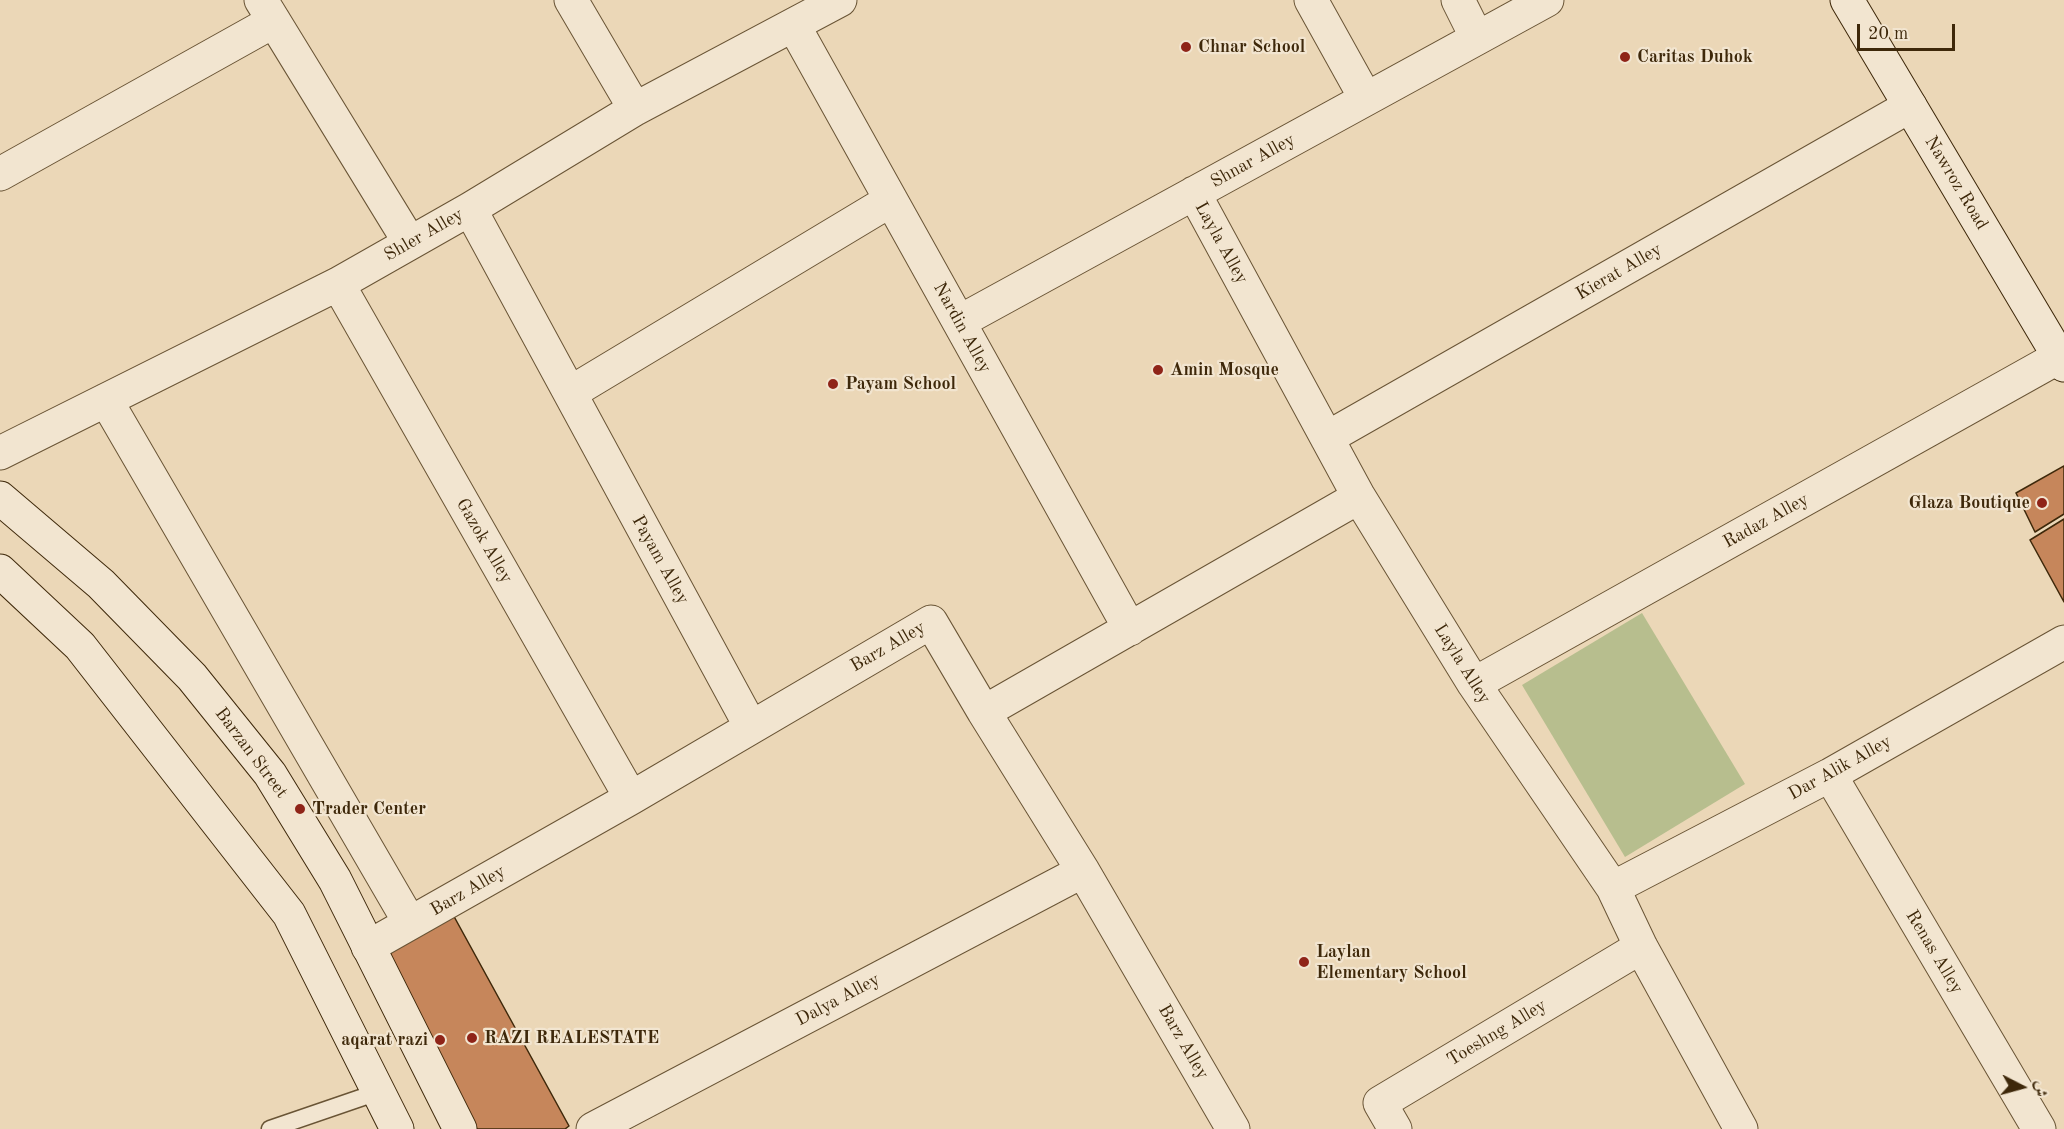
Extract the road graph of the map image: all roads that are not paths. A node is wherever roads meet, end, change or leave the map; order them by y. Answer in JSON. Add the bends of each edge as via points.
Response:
{"nodes":[{"id":1,"x":571,"y":0,"type":"edge"},
{"id":2,"x":840,"y":0,"type":"edge"},
{"id":3,"x":1311,"y":0,"type":"edge"},
{"id":4,"x":1458,"y":0,"type":"edge"},
{"id":5,"x":1547,"y":0,"type":"edge"},
{"id":6,"x":1847,"y":0,"type":"edge"},
{"id":7,"x":267,"y":10,"type":"edge"},
{"id":8,"x":794,"y":26,"type":"junction"},
{"id":9,"x":1477,"y":38,"type":"junction"},
{"id":10,"x":1366,"y":99,"type":"junction"},
{"id":11,"x":1910,"y":106,"type":"junction"},
{"id":12,"x":635,"y":109,"type":"junction"},
{"id":13,"x":0,"y":174,"type":"edge"},
{"id":14,"x":1194,"y":194,"type":"junction"},
{"id":15,"x":891,"y":200,"type":"junction"},
{"id":16,"x":470,"y":209,"type":"junction"},
{"id":17,"x":410,"y":243,"type":"junction"},
{"id":18,"x":338,"y":284,"type":"junction"},
{"id":19,"x":959,"y":322,"type":"junction"},
{"id":20,"x":2061,"y":361,"type":"edge"},
{"id":21,"x":570,"y":393,"type":"junction"},
{"id":22,"x":106,"y":400,"type":"junction"},
{"id":23,"x":1327,"y":438,"type":"junction"},
{"id":24,"x":0,"y":453,"type":"edge"},
{"id":25,"x":1359,"y":497,"type":"junction"},
{"id":26,"x":0,"y":498,"type":"edge"},
{"id":27,"x":0,"y":571,"type":"edge"},
{"id":28,"x":1130,"y":629,"type":"junction"},
{"id":29,"x":2062,"y":649,"type":"edge"},
{"id":30,"x":1474,"y":684,"type":"junction"},
{"id":31,"x":984,"y":712,"type":"junction"},
{"id":32,"x":751,"y":727,"type":"junction"},
{"id":33,"x":1830,"y":775,"type":"junction"},
{"id":34,"x":631,"y":798,"type":"junction"},
{"id":35,"x":1083,"y":871,"type":"junction"},
{"id":36,"x":1613,"y":888,"type":"junction"},
{"id":37,"x":410,"y":923,"type":"junction"},
{"id":38,"x":368,"y":947,"type":"junction"},
{"id":39,"x":1641,"y":947,"type":"junction"},
{"id":40,"x":378,"y":1092,"type":"junction"},
{"id":41,"x":1230,"y":1128,"type":"edge"},
{"id":42,"x":270,"y":1129,"type":"edge"},
{"id":43,"x":397,"y":1129,"type":"edge"},
{"id":44,"x":460,"y":1129,"type":"edge"},
{"id":45,"x":594,"y":1129,"type":"edge"},
{"id":46,"x":1395,"y":1129,"type":"edge"},
{"id":47,"x":1741,"y":1129,"type":"edge"},
{"id":48,"x":2039,"y":1129,"type":"edge"}],
"edges":[{"from":1,"to":12,"type":"street"},
{"from":2,"to":8,"type":"street","name":"Shler Alley"},
{"from":3,"to":10,"type":"street"},
{"from":4,"to":9,"type":"street"},
{"from":5,"to":9,"type":"street","name":"Shnar Alley"},
{"from":6,"to":11,"type":"street","name":"Nawroz Road"},
{"from":7,"to":13,"type":"street"},
{"from":7,"to":17,"type":"street"},
{"from":8,"to":12,"type":"street","name":"Shler Alley"},
{"from":8,"to":15,"type":"street","name":"Nardin Alley"},
{"from":9,"to":10,"type":"street","name":"Shnar Alley"},
{"from":10,"to":14,"type":"street","name":"Shnar Alley"},
{"from":11,"to":20,"type":"street","name":"Nawroz Road"},
{"from":11,"to":23,"type":"street","name":"Kierat Alley"},
{"from":12,"to":16,"type":"street","name":"Shler Alley"},
{"from":14,"to":19,"type":"street","name":"Shnar Alley"},
{"from":14,"to":23,"type":"street","name":"Layla Alley"},
{"from":15,"to":19,"type":"street","name":"Nardin Alley"},
{"from":15,"to":21,"type":"street"},
{"from":16,"to":17,"type":"street","name":"Shler Alley"},
{"from":16,"to":21,"type":"street","name":"Payam Alley"},
{"from":17,"to":18,"type":"street","name":"Shler Alley"},
{"from":18,"to":22,"type":"street","name":"Shler Alley"},
{"from":18,"to":34,"type":"street","name":"Gazok Alley"},
{"from":19,"to":28,"type":"street","name":"Nardin Alley"},
{"from":20,"to":30,"type":"street","name":"Radaz Alley"},
{"from":21,"to":32,"type":"street","name":"Payam Alley"},
{"from":22,"to":24,"type":"street","name":"Shler Alley"},
{"from":22,"to":37,"type":"street"},
{"from":23,"to":25,"type":"street","name":"Layla Alley"},
{"from":25,"to":28,"type":"street"},
{"from":25,"to":30,"type":"street","name":"Layla Alley"},
{"from":26,"to":38,"type":"street","name":"Barzan Street","via":[[101,584],[192,676],[270,774],[335,880]]},
{"from":27,"to":40,"type":"street","via":[[80,646],[288,914]]},
{"from":28,"to":31,"type":"street"},
{"from":29,"to":33,"type":"street","name":"Dar Alik Alley"},
{"from":30,"to":36,"type":"street","name":"Layla Alley"},
{"from":31,"to":32,"type":"street","name":"Barz Alley","via":[[931,622]]},
{"from":31,"to":35,"type":"street","name":"Barz Alley"},
{"from":32,"to":34,"type":"street","name":"Barz Alley"},
{"from":33,"to":36,"type":"street","name":"Dar Alik Alley"},
{"from":33,"to":48,"type":"street","name":"Renas Alley"},
{"from":34,"to":37,"type":"street","name":"Barz Alley"},
{"from":35,"to":41,"type":"street","name":"Barz Alley"},
{"from":35,"to":45,"type":"street","name":"Dalya Alley"},
{"from":36,"to":39,"type":"street","name":"Layla Alley"},
{"from":37,"to":38,"type":"street","name":"Barz Alley"},
{"from":38,"to":44,"type":"street","name":"Barzan Street"},
{"from":39,"to":46,"type":"street","name":"Toeshng Alley","via":[[1380,1103]]},
{"from":39,"to":47,"type":"street","name":"Layla Alley"},
{"from":40,"to":42,"type":"lane"},
{"from":40,"to":43,"type":"street"}]}
